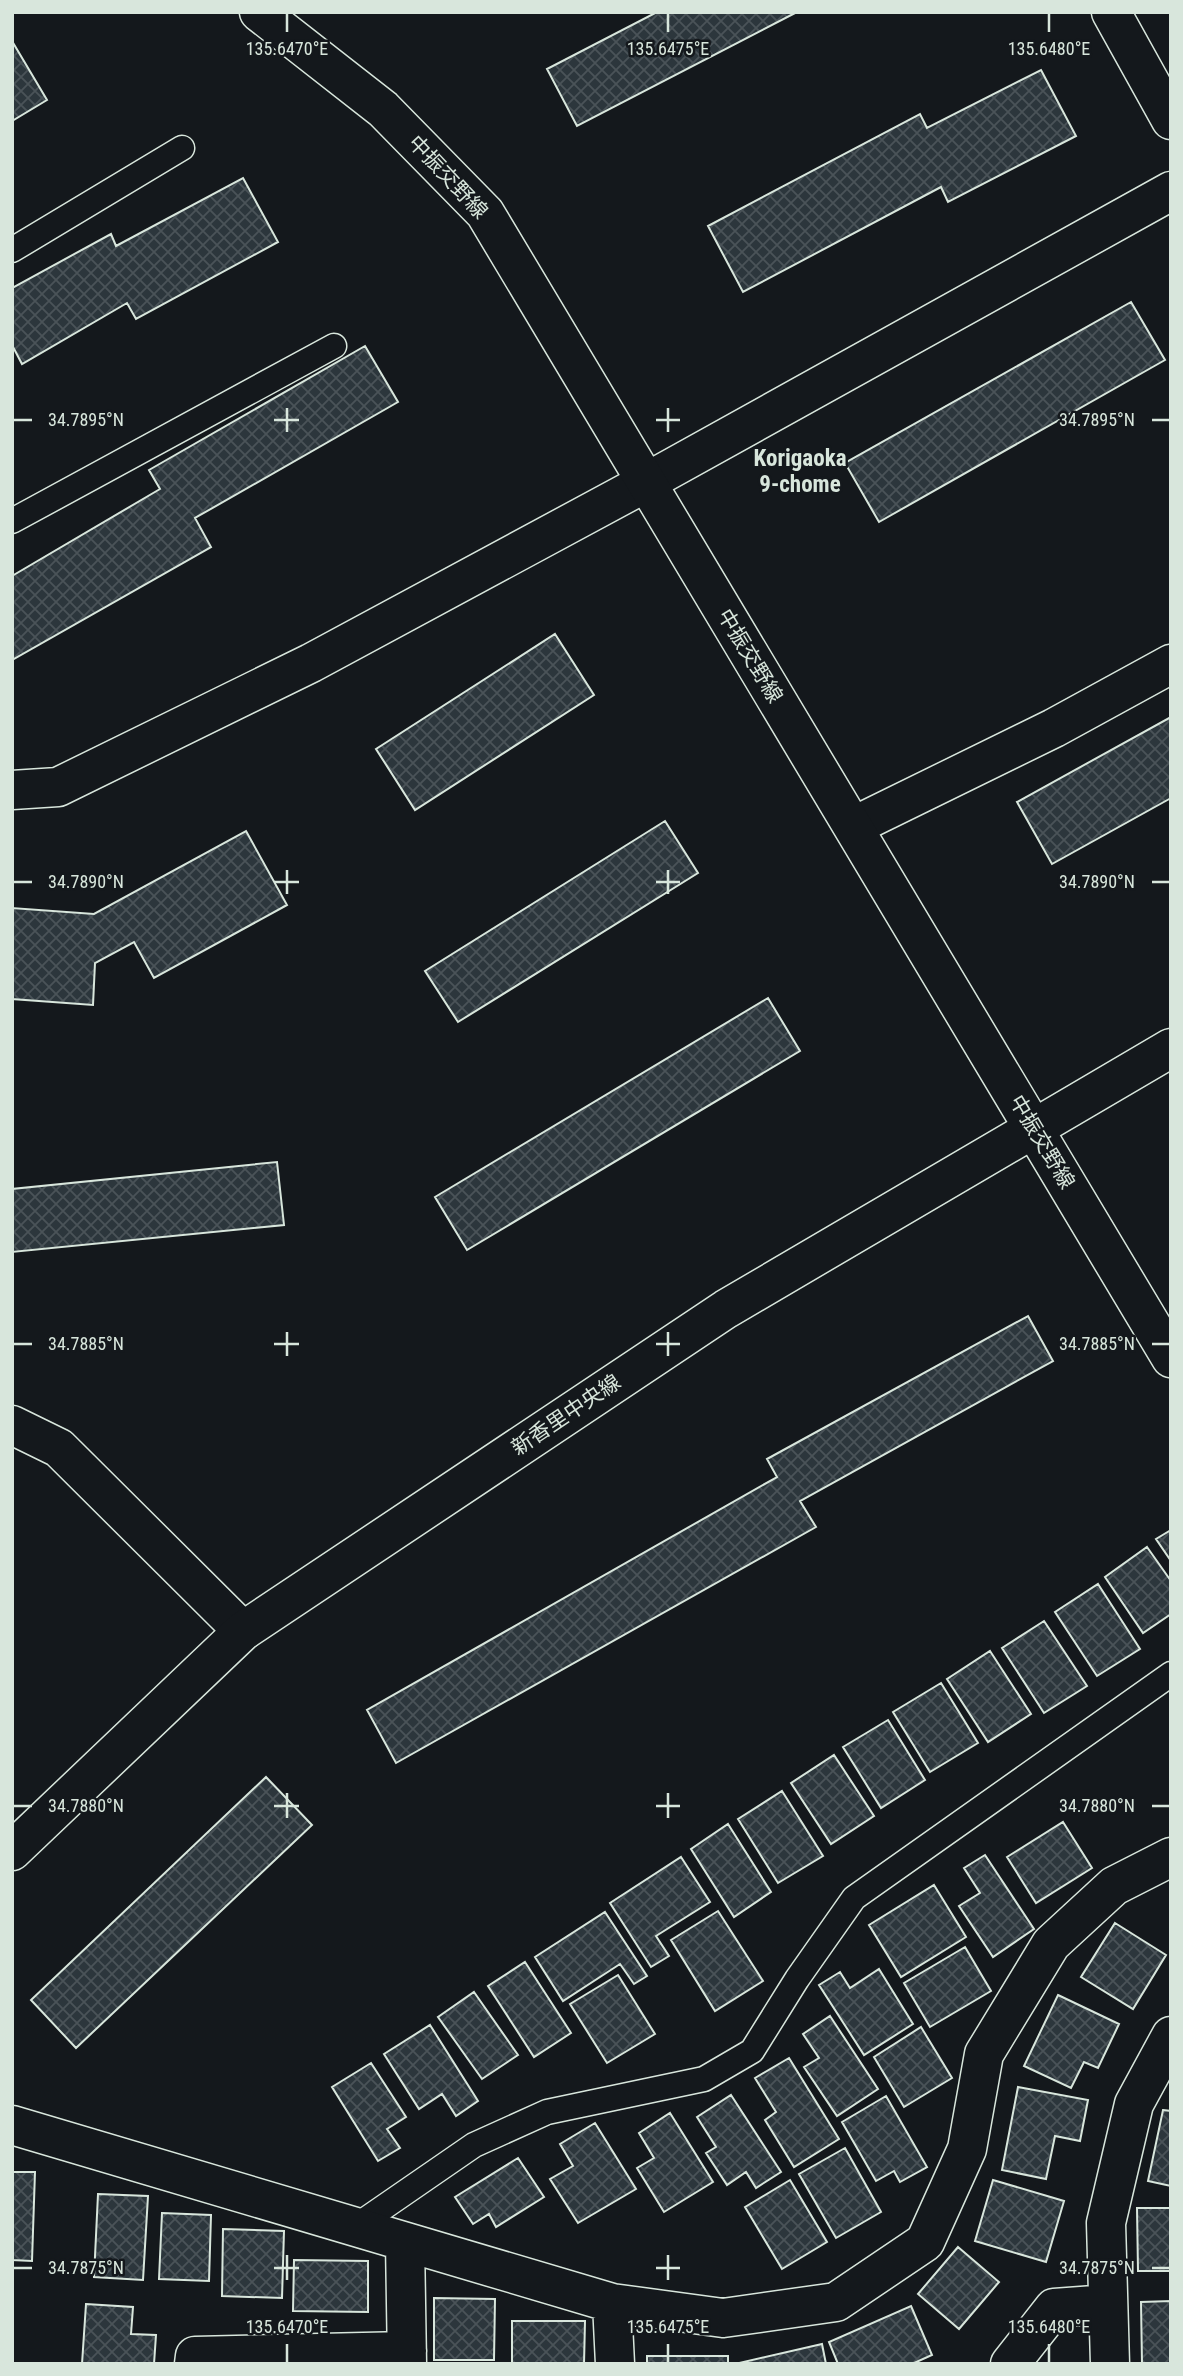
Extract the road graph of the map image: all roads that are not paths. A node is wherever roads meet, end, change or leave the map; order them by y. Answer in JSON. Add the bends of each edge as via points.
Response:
{"nodes":[{"id":1,"x":259,"y":12,"type":"edge"},
{"id":2,"x":1111,"y":12,"type":"edge"},
{"id":3,"x":1171,"y":120,"type":"edge"},
{"id":4,"x":182,"y":148,"type":"dead end"},
{"id":5,"x":1171,"y":191,"type":"edge"},
{"id":6,"x":12,"y":250,"type":"edge"},
{"id":7,"x":334,"y":346,"type":"dead end"},
{"id":8,"x":645,"y":483,"type":"junction"},
{"id":9,"x":12,"y":521,"type":"edge"},
{"id":10,"x":1171,"y":664,"type":"edge"},
{"id":11,"x":12,"y":790,"type":"edge"},
{"id":12,"x":854,"y":826,"type":"junction"},
{"id":13,"x":1171,"y":1048,"type":"edge"},
{"id":14,"x":1035,"y":1129,"type":"junction"},
{"id":15,"x":1171,"y":1358,"type":"edge"},
{"id":16,"x":12,"y":1425,"type":"edge"},
{"id":17,"x":243,"y":1631,"type":"junction"},
{"id":18,"x":1171,"y":1674,"type":"edge"},
{"id":19,"x":12,"y":1851,"type":"edge"},
{"id":20,"x":1171,"y":1857,"type":"edge"},
{"id":21,"x":1171,"y":2036,"type":"edge"},
{"id":22,"x":12,"y":2125,"type":"edge"},
{"id":23,"x":355,"y":2227,"type":"junction"},
{"id":24,"x":405,"y":2242,"type":"junction"},
{"id":25,"x":612,"y":2303,"type":"junction"},
{"id":26,"x":1108,"y":2304,"type":"junction"},
{"id":27,"x":407,"y":2357,"type":"edge"},
{"id":28,"x":194,"y":2364,"type":"edge"},
{"id":29,"x":615,"y":2364,"type":"edge"},
{"id":30,"x":1010,"y":2364,"type":"edge"},
{"id":31,"x":1110,"y":2364,"type":"edge"}],
"edges":[{"from":1,"to":8,"type":"street","name":"中振交野線","via":[[383,108],[485,213]]},
{"from":2,"to":3,"type":"street"},
{"from":4,"to":6,"type":"lane"},
{"from":5,"to":8,"type":"street"},
{"from":7,"to":9,"type":"lane"},
{"from":8,"to":11,"type":"street","via":[[311,663],[58,787]]},
{"from":8,"to":12,"type":"street","name":"中振交野線"},
{"from":10,"to":12,"type":"street","via":[[1054,729]]},
{"from":12,"to":14,"type":"street","name":"中振交野線"},
{"from":13,"to":14,"type":"street","name":"新香里中央線"},
{"from":14,"to":15,"type":"street","name":"中振交野線"},
{"from":14,"to":17,"type":"street","name":"新香里中央線","via":[[726,1309]]},
{"from":16,"to":17,"type":"street","via":[[59,1448]]},
{"from":17,"to":19,"type":"street","name":"新香里中央線"},
{"from":18,"to":23,"type":"lane","via":[[854,1898],[752,2051],[704,2079],[547,2112],[474,2145]]},
{"from":20,"to":25,"type":"street","via":[[1114,1886],[1051,1944],[984,2054],[967,2149],[925,2242],[835,2302],[723,2318]]},
{"from":21,"to":26,"type":"street","via":[[1134,2104],[1106,2223]]},
{"from":22,"to":23,"type":"street"},
{"from":23,"to":24,"type":"street"},
{"from":24,"to":25,"type":"street"},
{"from":24,"to":27,"type":"street"},
{"from":25,"to":29,"type":"street"},
{"from":26,"to":30,"type":"street","via":[[1054,2308]]},
{"from":26,"to":31,"type":"street"},
{"from":27,"to":28,"type":"street","via":[[195,2356]]}]}
